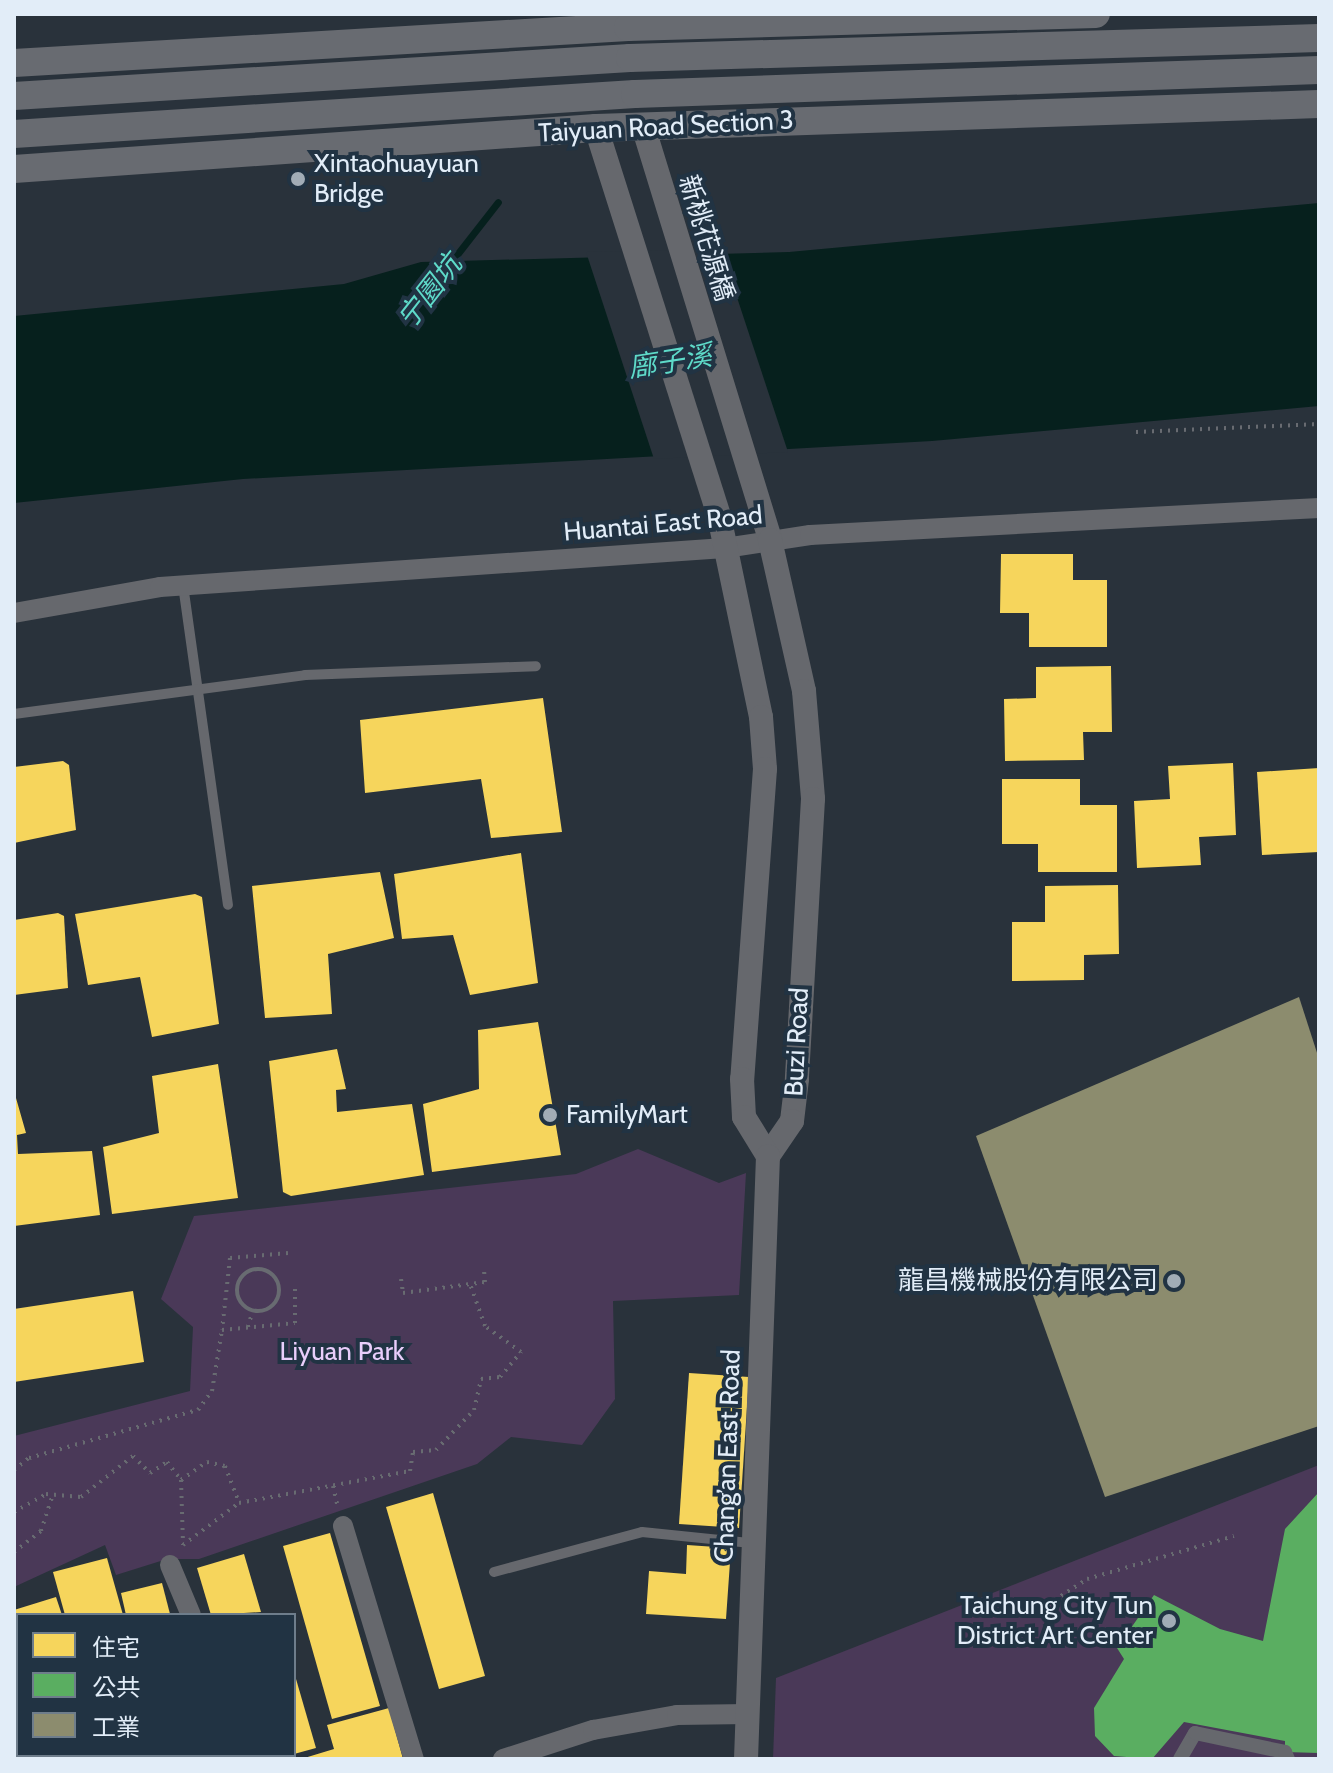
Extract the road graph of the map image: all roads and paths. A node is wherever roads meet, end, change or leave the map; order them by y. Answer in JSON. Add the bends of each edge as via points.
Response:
{"nodes":[{"id":1,"x":1096,"y":14,"type":"edge"},
{"id":2,"x":628,"y":21,"type":"edge"},
{"id":3,"x":584,"y":23,"type":"edge"},
{"id":4,"x":1319,"y":38,"type":"edge"},
{"id":5,"x":630,"y":58,"type":"junction"},
{"id":6,"x":583,"y":62,"type":"junction"},
{"id":7,"x":14,"y":63,"type":"edge"},
{"id":8,"x":1319,"y":70,"type":"edge"},
{"id":9,"x":635,"y":94,"type":"junction"},
{"id":10,"x":14,"y":96,"type":"edge"},
{"id":11,"x":589,"y":99,"type":"junction"},
{"id":12,"x":1319,"y":104,"type":"edge"},
{"id":13,"x":643,"y":126,"type":"junction"},
{"id":14,"x":596,"y":128,"type":"junction"},
{"id":15,"x":14,"y":134,"type":"edge"},
{"id":16,"x":14,"y":169,"type":"edge"},
{"id":17,"x":1319,"y":424,"type":"edge"},
{"id":18,"x":1136,"y":432,"type":"dead end"},
{"id":19,"x":1319,"y":508,"type":"edge"},
{"id":20,"x":762,"y":514,"type":"joint"},
{"id":21,"x":770,"y":540,"type":"junction"},
{"id":22,"x":725,"y":548,"type":"junction"},
{"id":23,"x":183,"y":585,"type":"junction"},
{"id":24,"x":14,"y":613,"type":"edge"},
{"id":25,"x":536,"y":666,"type":"dead end"},
{"id":26,"x":198,"y":690,"type":"junction"},
{"id":27,"x":14,"y":714,"type":"edge"},
{"id":28,"x":228,"y":905,"type":"dead end"},
{"id":29,"x":768,"y":1156,"type":"junction"},
{"id":30,"x":288,"y":1253,"type":"dead end"},
{"id":31,"x":484,"y":1271,"type":"dead end"},
{"id":32,"x":401,"y":1279,"type":"dead end"},
{"id":33,"x":470,"y":1284,"type":"junction"},
{"id":34,"x":295,"y":1287,"type":"dead end"},
{"id":35,"x":253,"y":1310,"type":"junction"},
{"id":36,"x":248,"y":1327,"type":"junction"},
{"id":37,"x":222,"y":1330,"type":"junction"},
{"id":38,"x":14,"y":1470,"type":"edge"},
{"id":39,"x":181,"y":1480,"type":"junction"},
{"id":40,"x":53,"y":1495,"type":"junction"},
{"id":41,"x":239,"y":1503,"type":"junction"},
{"id":42,"x":14,"y":1512,"type":"edge"},
{"id":43,"x":343,"y":1526,"type":"dead end"},
{"id":44,"x":1234,"y":1536,"type":"dead end"},
{"id":45,"x":751,"y":1543,"type":"junction"},
{"id":46,"x":14,"y":1553,"type":"edge"},
{"id":47,"x":170,"y":1565,"type":"dead end"},
{"id":48,"x":494,"y":1572,"type":"dead end"},
{"id":49,"x":1041,"y":1609,"type":"dead end"},
{"id":50,"x":190,"y":1613,"type":"edge"},
{"id":51,"x":748,"y":1714,"type":"junction"},
{"id":52,"x":414,"y":1759,"type":"edge"},
{"id":53,"x":503,"y":1759,"type":"edge"},
{"id":54,"x":746,"y":1759,"type":"edge"},
{"id":55,"x":1180,"y":1759,"type":"edge"},
{"id":56,"x":1288,"y":1759,"type":"edge"}],
"edges":[{"from":1,"to":2,"type":"main road"},
{"from":2,"to":3,"type":"main road"},
{"from":2,"to":5,"type":"main road"},
{"from":3,"to":6,"type":"main road"},
{"from":3,"to":7,"type":"main road"},
{"from":4,"to":5,"type":"main road"},
{"from":5,"to":6,"type":"main road"},
{"from":5,"to":9,"type":"main road"},
{"from":6,"to":10,"type":"main road"},
{"from":6,"to":11,"type":"main road"},
{"from":8,"to":9,"type":"main road","name":"Taiyuan Road Section 3"},
{"from":9,"to":11,"type":"main road","name":"Taiyuan Road Section 3"},
{"from":9,"to":13,"type":"main road"},
{"from":11,"to":14,"type":"main road"},
{"from":11,"to":15,"type":"main road","name":"Taiyuan Road Section 3"},
{"from":12,"to":13,"type":"main road","name":"Taiyuan Road Section 3"},
{"from":13,"to":14,"type":"main road","name":"Taiyuan Road Section 3"},
{"from":13,"to":20,"type":"street","name":"新桃花源橋"},
{"from":14,"to":16,"type":"main road","name":"Taiyuan Road Section 3"},
{"from":14,"to":22,"type":"street","name":"Buzi Road"},
{"from":17,"to":18,"type":"path"},
{"from":19,"to":21,"type":"street","name":"Huantai East Road"},
{"from":20,"to":21,"type":"street","name":"Buzi Road"},
{"from":21,"to":22,"type":"street","name":"Huantai East Road"},
{"from":21,"to":29,"type":"street","name":"Buzi Road","via":[[803,680],[813,799],[792,1121]]},
{"from":22,"to":23,"type":"street","name":"Huantai East Road"},
{"from":22,"to":29,"type":"street","name":"Buzi Road","via":[[761,717],[765,769],[742,1079],[744,1117]]},
{"from":23,"to":24,"type":"street","name":"Huantai East Road"},
{"from":23,"to":26,"type":"lane"},
{"from":25,"to":26,"type":"lane","via":[[337,672]]},
{"from":26,"to":27,"type":"lane"},
{"from":26,"to":28,"type":"lane"},
{"from":29,"to":45,"type":"street","name":"Chang’an East Road"},
{"from":30,"to":37,"type":"path","via":[[230,1258]]},
{"from":31,"to":33,"type":"path","via":[[485,1282]]},
{"from":32,"to":33,"type":"path","via":[[403,1293]]},
{"from":33,"to":41,"type":"path","via":[[485,1326],[521,1352],[500,1377],[481,1379],[474,1410],[436,1450],[413,1452],[410,1471]]},
{"from":34,"to":36,"type":"path","via":[[295,1323]]},
{"from":35,"to":35,"type":"path","via":[[240,1301],[237,1287],[250,1270],[264,1269],[276,1277],[279,1297],[271,1307]]},
{"from":35,"to":36,"type":"path"},
{"from":36,"to":37,"type":"path"},
{"from":37,"to":38,"type":"path","via":[[212,1391],[198,1410],[29,1458]]},
{"from":39,"to":40,"type":"path","via":[[167,1462],[150,1473],[133,1456],[81,1497]]},
{"from":39,"to":41,"type":"path","via":[[207,1462],[225,1466]]},
{"from":39,"to":41,"type":"path","via":[[183,1545]]},
{"from":40,"to":42,"type":"path"},
{"from":40,"to":46,"type":"path","via":[[41,1531]]},
{"from":43,"to":52,"type":"street"},
{"from":44,"to":49,"type":"path","via":[[1087,1579]]},
{"from":45,"to":48,"type":"lane","via":[[642,1532]]},
{"from":45,"to":51,"type":"street","name":"Chang’an East Road"},
{"from":47,"to":50,"type":"street"},
{"from":51,"to":53,"type":"street","via":[[677,1715],[593,1730]]},
{"from":51,"to":54,"type":"street","name":"Chang’an East Road"},
{"from":55,"to":56,"type":"street","via":[[1195,1733],[1285,1752]]}]}
